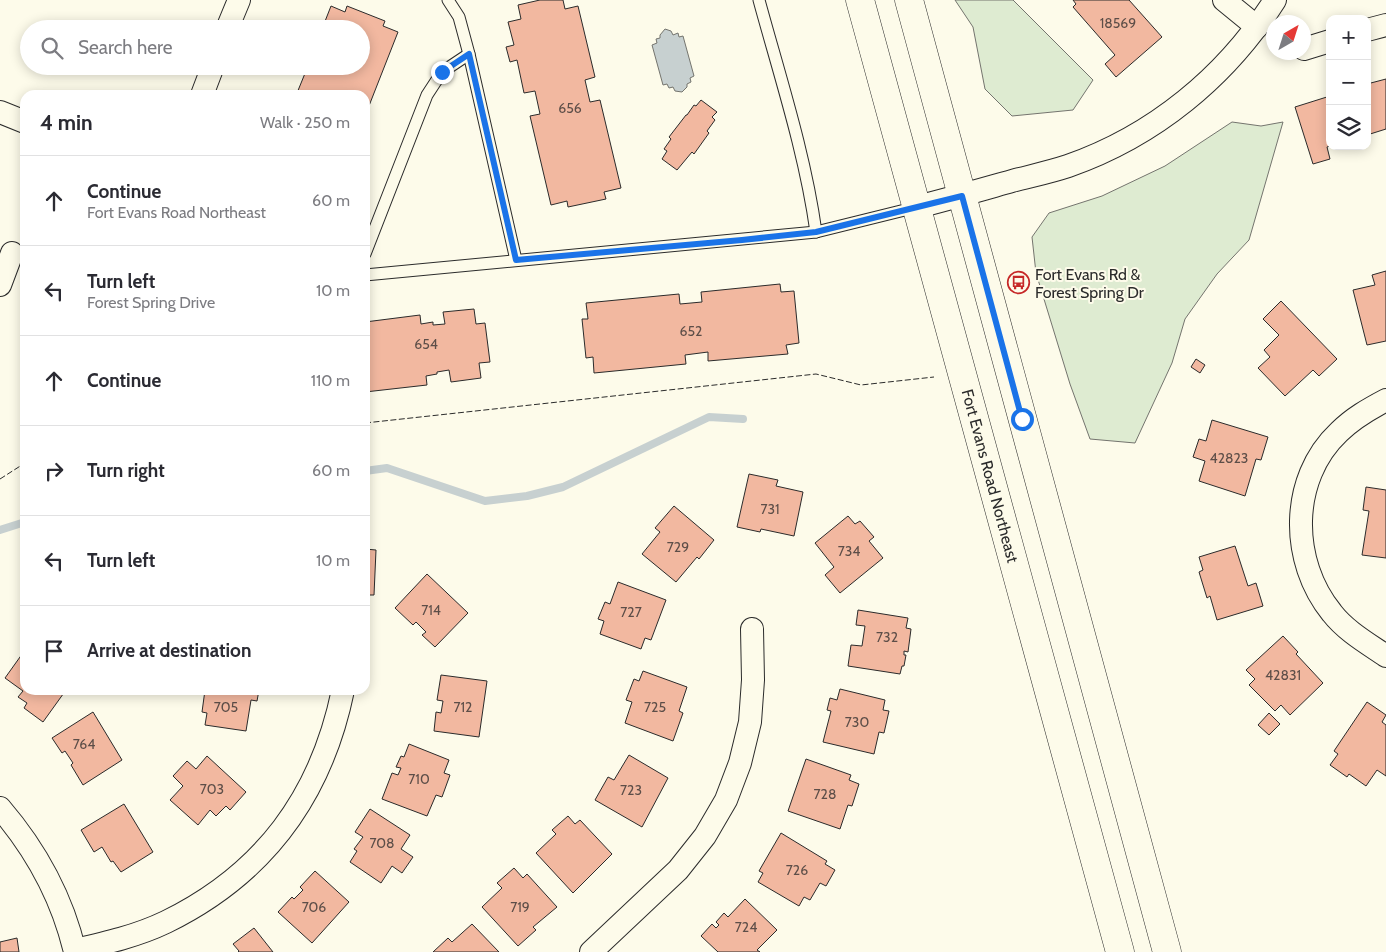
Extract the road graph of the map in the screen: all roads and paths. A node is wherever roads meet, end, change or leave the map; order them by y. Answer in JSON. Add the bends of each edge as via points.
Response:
{"nodes":[{"id":1,"x":239,"y":0,"type":"edge"},
{"id":2,"x":448,"y":0,"type":"edge"},
{"id":3,"x":759,"y":0,"type":"edge"},
{"id":4,"x":860,"y":0,"type":"edge"},
{"id":5,"x":909,"y":0,"type":"edge"},
{"id":6,"x":1224,"y":0,"type":"edge"},
{"id":7,"x":1275,"y":0,"type":"edge"},
{"id":8,"x":231,"y":20,"type":"edge"},
{"id":9,"x":1386,"y":25,"type":"edge"},
{"id":10,"x":1257,"y":26,"type":"junction"},
{"id":11,"x":1371,"y":29,"type":"edge"},
{"id":12,"x":1326,"y":43,"type":"edge"},
{"id":13,"x":1311,"y":47,"type":"edge"},
{"id":14,"x":469,"y":54,"type":"junction"},
{"id":15,"x":210,"y":75,"type":"edge"},
{"id":16,"x":204,"y":90,"type":"edge"},
{"id":17,"x":0,"y":112,"type":"edge"},
{"id":18,"x":20,"y":120,"type":"edge"},
{"id":19,"x":962,"y":196,"type":"junction"},
{"id":20,"x":917,"y":207,"type":"junction"},
{"id":21,"x":816,"y":232,"type":"junction"},
{"id":22,"x":370,"y":241,"type":"edge"},
{"id":23,"x":12,"y":253,"type":"edge"},
{"id":24,"x":516,"y":260,"type":"junction"},
{"id":25,"x":370,"y":275,"type":"edge"},
{"id":26,"x":0,"y":285,"type":"edge"},
{"id":27,"x":1386,"y":400,"type":"edge"},
{"id":28,"x":752,"y":629,"type":"dead end"},
{"id":29,"x":1386,"y":656,"type":"edge"},
{"id":30,"x":342,"y":695,"type":"edge"},
{"id":31,"x":0,"y":808,"type":"edge"},
{"id":32,"x":75,"y":951,"type":"edge"},
{"id":33,"x":591,"y":952,"type":"edge"},
{"id":34,"x":1120,"y":952,"type":"edge"},
{"id":35,"x":1167,"y":952,"type":"edge"}],
"edges":[{"from":1,"to":8,"type":"street"},
{"from":2,"to":14,"type":"lane","via":[[459,17]]},
{"from":3,"to":21,"type":"lane","via":[[802,154]]},
{"from":4,"to":20,"type":"main road","name":"Fort Evans Road Northeast"},
{"from":5,"to":19,"type":"main road"},
{"from":6,"to":10,"type":"street"},
{"from":7,"to":10,"type":"street"},
{"from":9,"to":11,"type":"street"},
{"from":10,"to":19,"type":"street","via":[[1200,90],[1158,121],[1114,147],[1067,166]]},
{"from":12,"to":13,"type":"street"},
{"from":14,"to":22,"type":"lane","via":[[442,72],[427,95]]},
{"from":14,"to":24,"type":"lane"},
{"from":15,"to":16,"type":"street"},
{"from":17,"to":18,"type":"street"},
{"from":19,"to":20,"type":"street"},
{"from":19,"to":35,"type":"main road"},
{"from":20,"to":21,"type":"lane"},
{"from":20,"to":34,"type":"main road","name":"Fort Evans Road Northeast"},
{"from":21,"to":24,"type":"lane"},
{"from":23,"to":26,"type":"street"},
{"from":24,"to":25,"type":"lane"},
{"from":27,"to":29,"type":"street","via":[[1359,414],[1337,433],[1319,457],[1307,483],[1301,508],[1300,536],[1305,564],[1332,614]]},
{"from":28,"to":33,"type":"street","via":[[750,722],[726,800],[705,836],[678,870]]},
{"from":30,"to":32,"type":"street","via":[[321,763],[299,806],[273,841],[240,874],[208,898],[165,923],[120,940]]},
{"from":31,"to":32,"type":"street","via":[[22,833],[46,873],[64,913]]}]}
